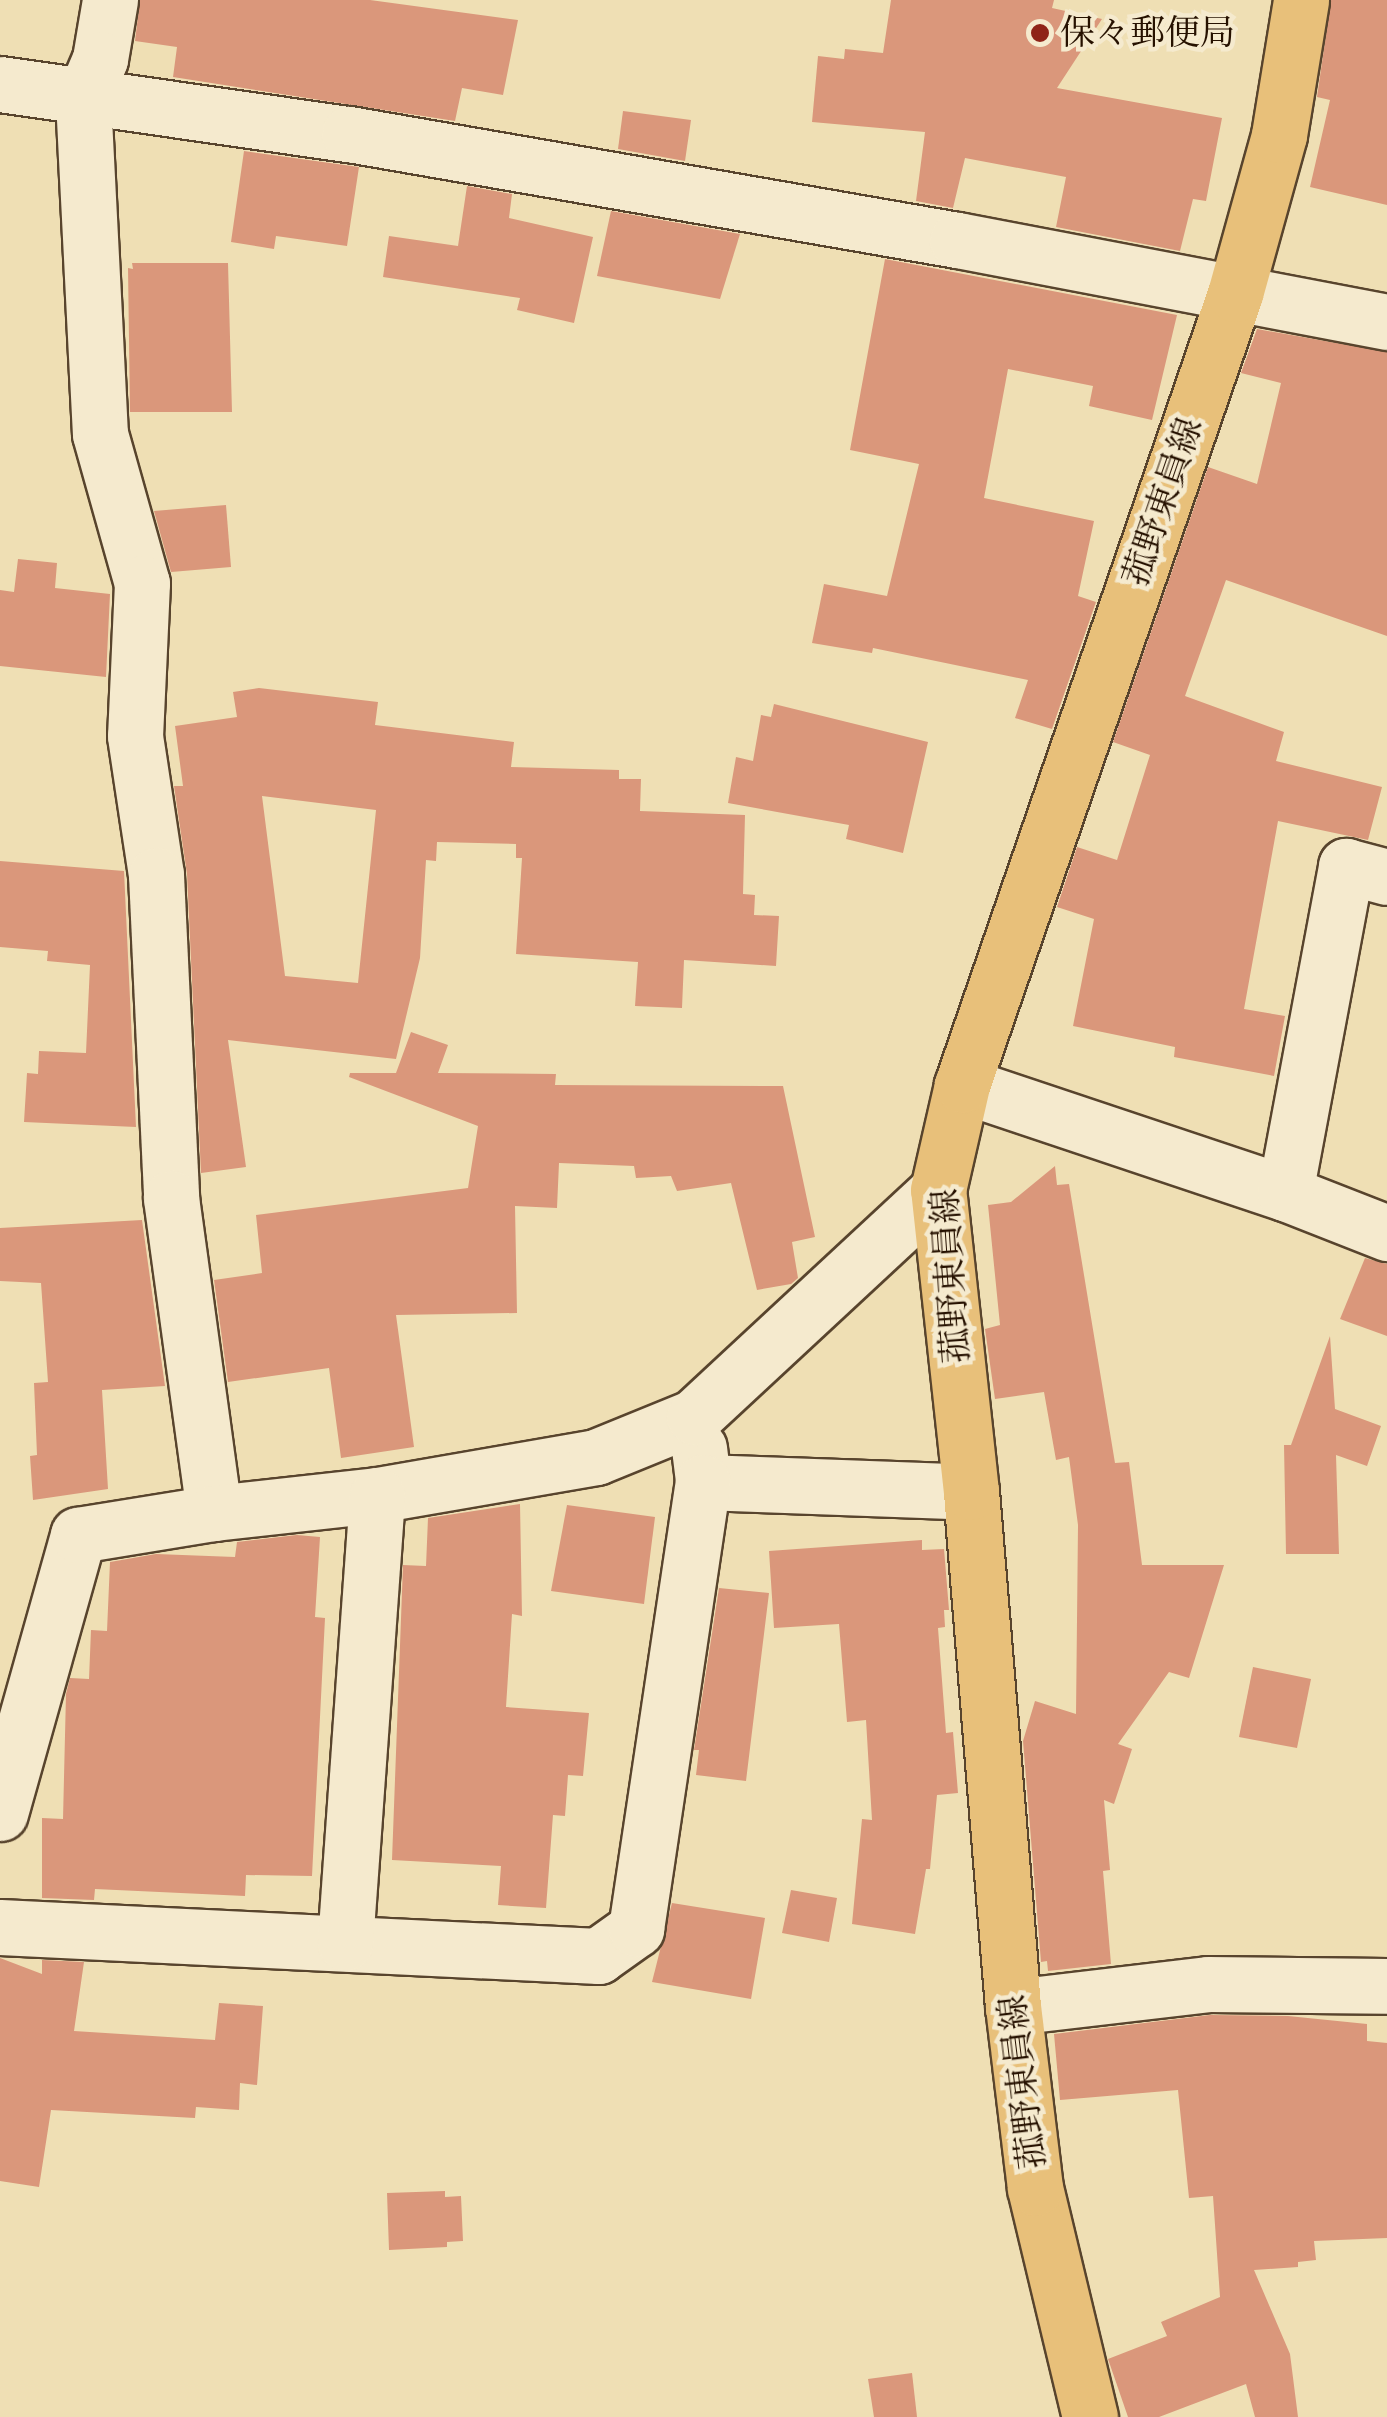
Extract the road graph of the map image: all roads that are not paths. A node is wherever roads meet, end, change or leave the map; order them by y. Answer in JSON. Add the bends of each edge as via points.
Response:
{"nodes":[{"id":1,"x":110,"y":0,"type":"edge"},
{"id":2,"x":1301,"y":0,"type":"edge"},
{"id":3,"x":0,"y":84,"type":"edge"},
{"id":4,"x":83,"y":99,"type":"junction"},
{"id":5,"x":1235,"y":294,"type":"junction"},
{"id":6,"x":1387,"y":322,"type":"edge"},
{"id":7,"x":1387,"y":877,"type":"edge"},
{"id":8,"x":962,"y":1084,"type":"junction"},
{"id":9,"x":938,"y":1190,"type":"junction"},
{"id":10,"x":1284,"y":1192,"type":"junction"},
{"id":11,"x":1387,"y":1233,"type":"edge"},
{"id":12,"x":694,"y":1418,"type":"junction"},
{"id":13,"x":703,"y":1482,"type":"junction"},
{"id":14,"x":971,"y":1492,"type":"junction"},
{"id":15,"x":377,"y":1495,"type":"junction"},
{"id":16,"x":214,"y":1513,"type":"junction"},
{"id":17,"x":0,"y":1813,"type":"edge"},
{"id":18,"x":0,"y":1927,"type":"edge"},
{"id":19,"x":345,"y":1943,"type":"junction"},
{"id":20,"x":1387,"y":1986,"type":"edge"},
{"id":21,"x":1013,"y":2007,"type":"junction"},
{"id":22,"x":1090,"y":2417,"type":"edge"}],
"edges":[{"from":1,"to":4,"type":"street","via":[[100,59]]},
{"from":2,"to":5,"type":"main road","name":"菰野東員線","via":[[1279,135]]},
{"from":3,"to":4,"type":"street"},
{"from":4,"to":5,"type":"street","via":[[349,134]]},
{"from":4,"to":16,"type":"street","via":[[100,434],[142,583],[135,736],[156,876],[171,1198]]},
{"from":5,"to":6,"type":"street"},
{"from":5,"to":8,"type":"main road","name":"菰野東員線"},
{"from":7,"to":10,"type":"street","via":[[1346,866]]},
{"from":8,"to":9,"type":"main road","name":"菰野東員線"},
{"from":8,"to":10,"type":"street"},
{"from":9,"to":12,"type":"street"},
{"from":9,"to":14,"type":"main road","name":"菰野東員線"},
{"from":10,"to":11,"type":"street"},
{"from":12,"to":13,"type":"street"},
{"from":12,"to":15,"type":"street","via":[[596,1458]]},
{"from":13,"to":14,"type":"street"},
{"from":13,"to":19,"type":"street","via":[[636,1929],[598,1956]]},
{"from":14,"to":21,"type":"main road","name":"菰野東員線"},
{"from":15,"to":16,"type":"street"},
{"from":15,"to":19,"type":"street"},
{"from":16,"to":17,"type":"street","via":[[78,1536]]},
{"from":18,"to":19,"type":"street"},
{"from":20,"to":21,"type":"street","via":[[1208,1984]]},
{"from":21,"to":22,"type":"main road","name":"菰野東員線","via":[[1035,2188]]}]}
